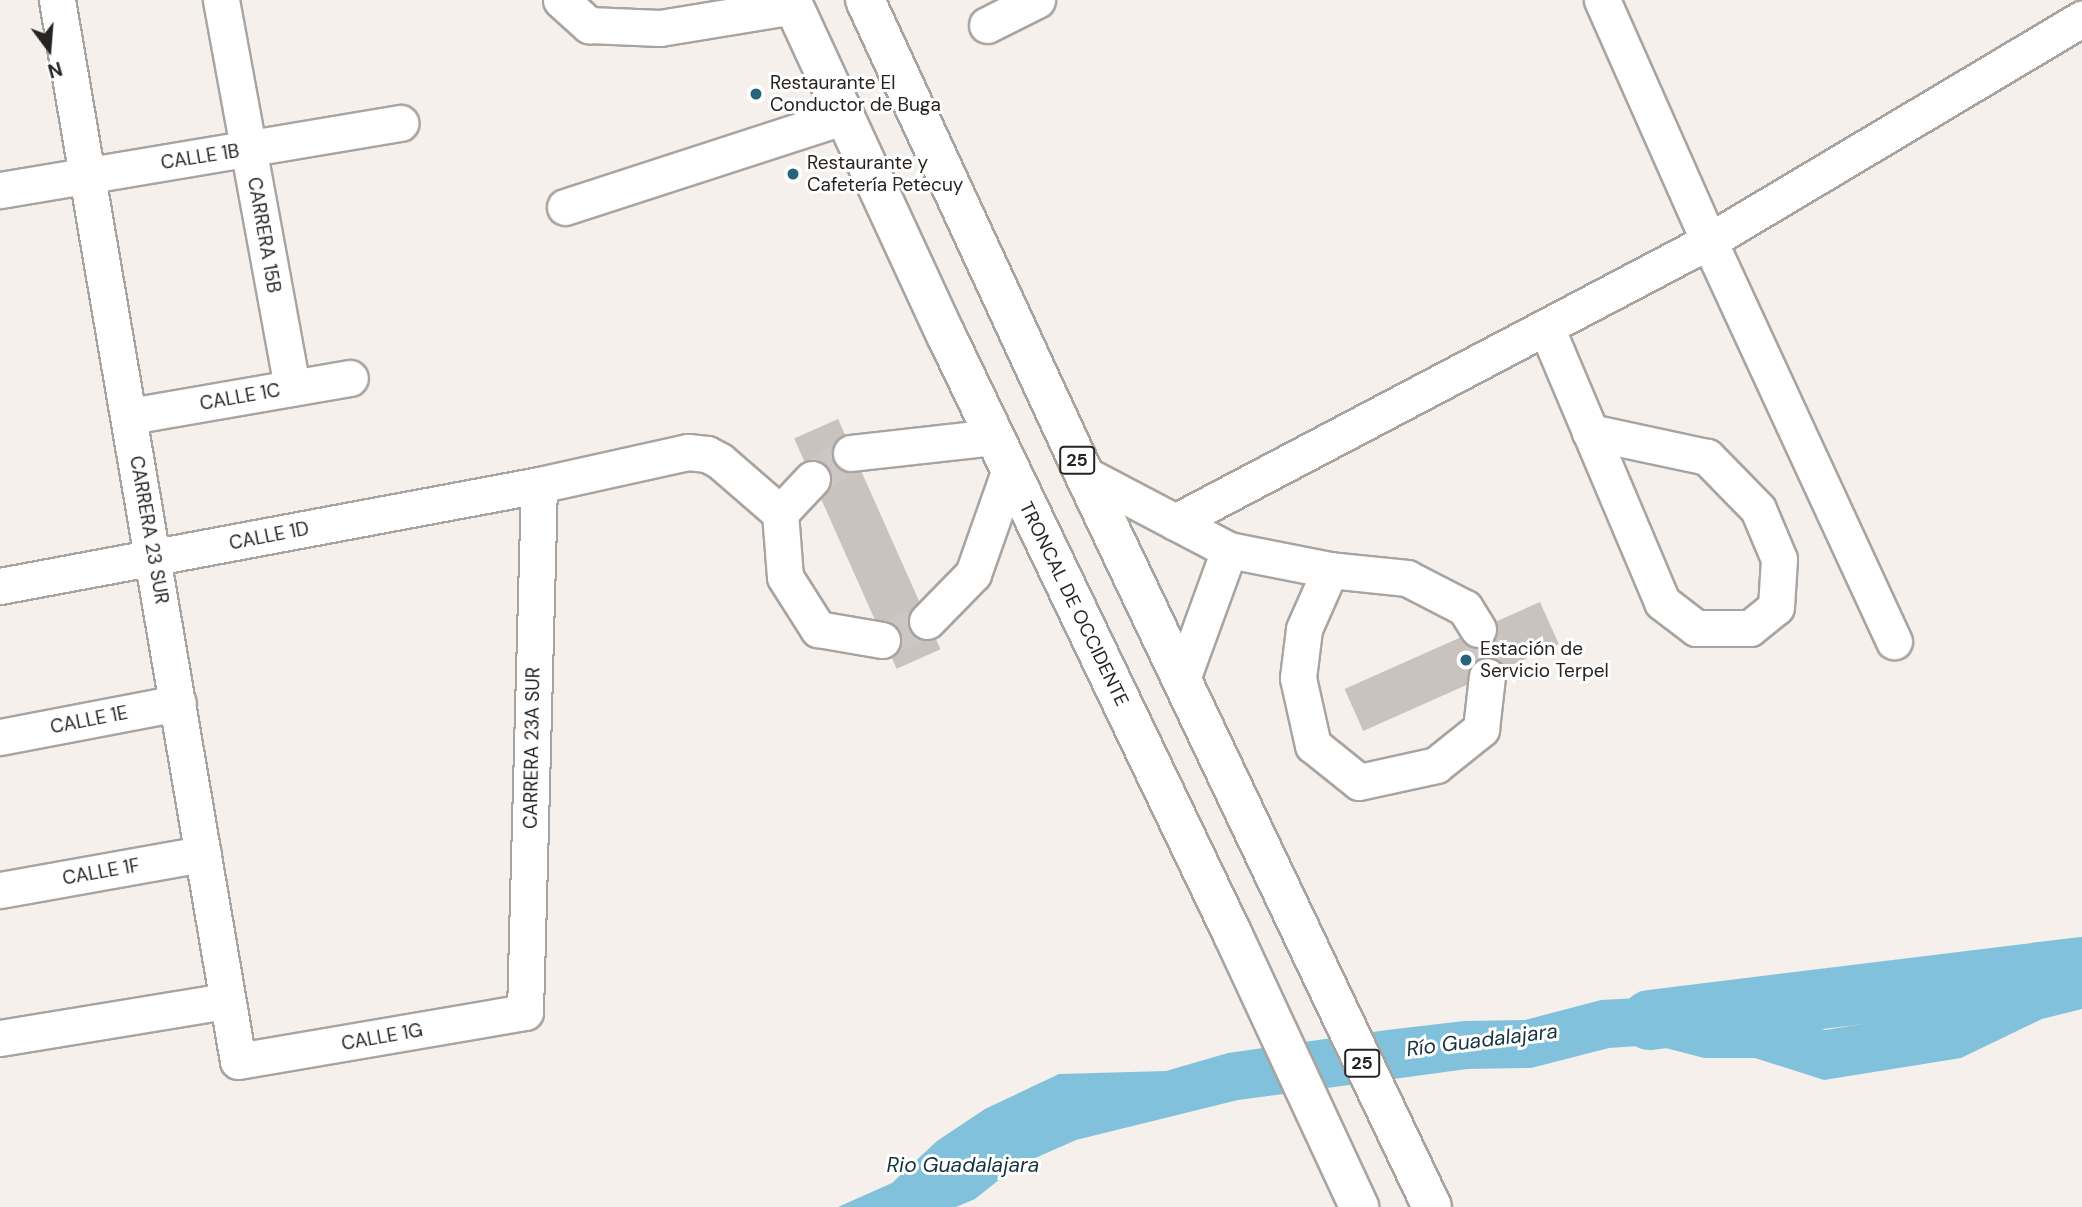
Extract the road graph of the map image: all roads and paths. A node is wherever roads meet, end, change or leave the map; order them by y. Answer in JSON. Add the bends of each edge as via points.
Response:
{"nodes":[{"id":1,"x":57,"y":0,"type":"edge"},
{"id":2,"x":221,"y":0,"type":"edge"},
{"id":3,"x":561,"y":0,"type":"edge"},
{"id":4,"x":865,"y":0,"type":"edge"},
{"id":5,"x":1037,"y":0,"type":"edge"},
{"id":6,"x":1602,"y":0,"type":"edge"},
{"id":7,"x":793,"y":3,"type":"edge"},
{"id":8,"x":657,"y":14,"type":"edge"},
{"id":9,"x":2082,"y":19,"type":"edge"},
{"id":10,"x":987,"y":25,"type":"dead end"},
{"id":11,"x":845,"y":116,"type":"junction"},
{"id":12,"x":400,"y":123,"type":"dead end"},
{"id":13,"x":248,"y":149,"type":"junction"},
{"id":14,"x":87,"y":175,"type":"junction"},
{"id":15,"x":0,"y":190,"type":"edge"},
{"id":16,"x":565,"y":207,"type":"dead end"},
{"id":17,"x":1709,"y":241,"type":"junction"},
{"id":18,"x":1546,"y":327,"type":"junction"},
{"id":19,"x":350,"y":378,"type":"dead end"},
{"id":20,"x":292,"y":388,"type":"junction"},
{"id":21,"x":130,"y":416,"type":"junction"},
{"id":22,"x":1590,"y":432,"type":"junction"},
{"id":23,"x":851,"y":453,"type":"tunnel mouth"},
{"id":24,"x":1002,"y":453,"type":"junction"},
{"id":25,"x":1084,"y":474,"type":"junction"},
{"id":26,"x":812,"y":479,"type":"tunnel mouth"},
{"id":27,"x":539,"y":485,"type":"junction"},
{"id":28,"x":780,"y":513,"type":"junction"},
{"id":29,"x":1175,"y":522,"type":"junction"},
{"id":30,"x":1229,"y":550,"type":"junction"},
{"id":31,"x":154,"y":558,"type":"junction"},
{"id":32,"x":1330,"y":570,"type":"junction"},
{"id":33,"x":0,"y":586,"type":"edge"},
{"id":34,"x":927,"y":621,"type":"tunnel mouth"},
{"id":35,"x":1478,"y":629,"type":"tunnel mouth"},
{"id":36,"x":882,"y":640,"type":"tunnel mouth"},
{"id":37,"x":1894,"y":641,"type":"dead end"},
{"id":38,"x":1487,"y":676,"type":"tunnel mouth"},
{"id":39,"x":1181,"y":681,"type":"junction"},
{"id":40,"x":178,"y":703,"type":"junction"},
{"id":41,"x":0,"y":737,"type":"edge"},
{"id":42,"x":203,"y":854,"type":"junction"},
{"id":43,"x":0,"y":890,"type":"edge"},
{"id":44,"x":227,"y":1001,"type":"junction"},
{"id":45,"x":525,"y":1012,"type":"joint"},
{"id":46,"x":0,"y":1038,"type":"edge"},
{"id":47,"x":238,"y":1061,"type":"joint"},
{"id":48,"x":1359,"y":1207,"type":"edge"},
{"id":49,"x":1432,"y":1207,"type":"edge"}],
"edges":[{"from":1,"to":14,"type":"street","name":"CARRERA 23 SUR"},
{"from":2,"to":13,"type":"street","name":"CARRERA 15B"},
{"from":3,"to":8,"type":"street","via":[[589,25]]},
{"from":4,"to":25,"type":"highway","number":"25"},
{"from":5,"to":10,"type":"street"},
{"from":6,"to":17,"type":"street"},
{"from":7,"to":8,"type":"street"},
{"from":7,"to":11,"type":"highway","name":"TRONCAL DE OCCIDENTE"},
{"from":9,"to":17,"type":"street"},
{"from":11,"to":16,"type":"street"},
{"from":11,"to":24,"type":"highway","name":"TRONCAL DE OCCIDENTE"},
{"from":12,"to":13,"type":"street","name":"CALLE 1B"},
{"from":13,"to":14,"type":"street","name":"CALLE 1B"},
{"from":13,"to":20,"type":"street","name":"CARRERA 15B"},
{"from":14,"to":15,"type":"street","name":"CALLE 1B"},
{"from":14,"to":21,"type":"street","name":"CARRERA 23 SUR"},
{"from":17,"to":18,"type":"street"},
{"from":17,"to":37,"type":"street"},
{"from":18,"to":22,"type":"street"},
{"from":18,"to":29,"type":"street"},
{"from":19,"to":20,"type":"street","name":"CALLE 1C"},
{"from":20,"to":21,"type":"street","name":"CALLE 1C"},
{"from":21,"to":31,"type":"street","name":"CARRERA 23 SUR"},
{"from":22,"to":22,"type":"street","via":[[1662,602],[1696,628],[1750,628],[1776,607],[1779,559],[1758,509],[1707,457]]},
{"from":23,"to":24,"type":"street"},
{"from":24,"to":34,"type":"street","via":[[973,573]]},
{"from":24,"to":48,"type":"highway","name":"TRONCAL DE OCCIDENTE"},
{"from":25,"to":29,"type":"street"},
{"from":25,"to":39,"type":"highway","number":"25"},
{"from":26,"to":28,"type":"street"},
{"from":27,"to":28,"type":"street","name":"CALLE 1D","via":[[688,452],[707,454]]},
{"from":27,"to":31,"type":"street","name":"CALLE 1D"},
{"from":27,"to":45,"type":"street","name":"CARRERA 23A SUR"},
{"from":28,"to":36,"type":"street","via":[[785,577],[818,629]]},
{"from":29,"to":30,"type":"street"},
{"from":30,"to":32,"type":"street"},
{"from":30,"to":39,"type":"street"},
{"from":31,"to":33,"type":"street","name":"CALLE 1D"},
{"from":31,"to":40,"type":"street","name":"CARRERA 23 SUR"},
{"from":32,"to":35,"type":"street","via":[[1407,578],[1465,608]]},
{"from":32,"to":38,"type":"street","via":[[1304,629],[1298,678],[1313,746],[1359,782],[1436,765],[1481,729]]},
{"from":39,"to":49,"type":"highway","number":"25"},
{"from":40,"to":41,"type":"street","name":"CALLE 1E"},
{"from":40,"to":42,"type":"street","name":"CARRERA 23 SUR"},
{"from":42,"to":43,"type":"street","name":"CALLE 1F"},
{"from":42,"to":44,"type":"street","name":"CARRERA 23 SUR"},
{"from":44,"to":46,"type":"street"},
{"from":44,"to":47,"type":"street","name":"CARRERA 23 SUR"},
{"from":45,"to":47,"type":"street","name":"CALLE 1G"}]}
